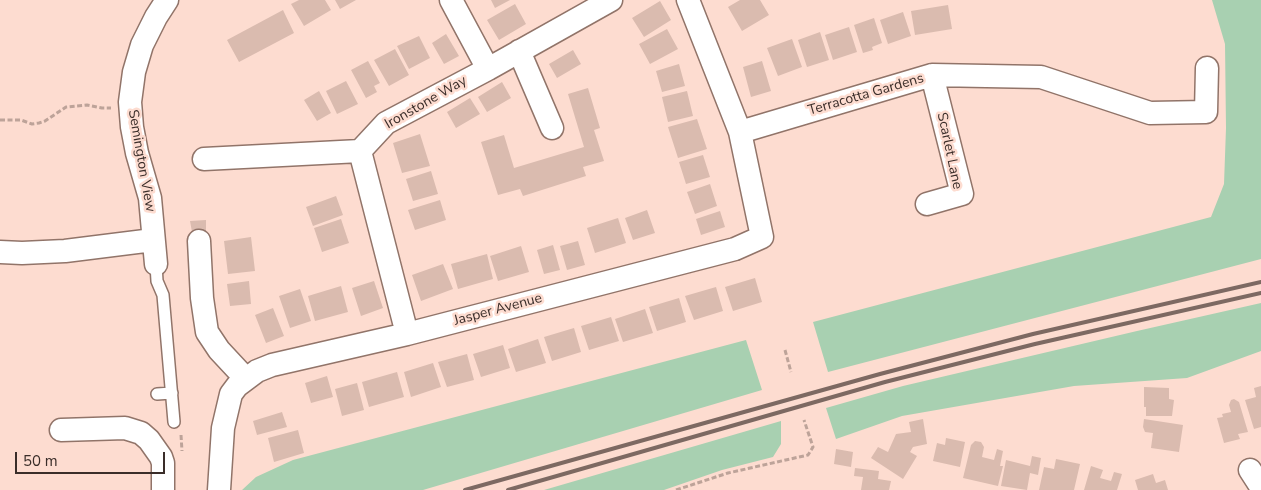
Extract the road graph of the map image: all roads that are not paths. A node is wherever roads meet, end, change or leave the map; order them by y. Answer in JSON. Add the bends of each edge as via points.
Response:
{"nodes":[{"id":1,"x":167,"y":0,"type":"edge"},
{"id":2,"x":451,"y":0,"type":"edge"},
{"id":3,"x":611,"y":0,"type":"edge"},
{"id":4,"x":688,"y":0,"type":"edge"},
{"id":5,"x":519,"y":51,"type":"junction"},
{"id":6,"x":1207,"y":68,"type":"dead end"},
{"id":7,"x":488,"y":69,"type":"junction"},
{"id":8,"x":932,"y":75,"type":"junction"},
{"id":9,"x":552,"y":128,"type":"dead end"},
{"id":10,"x":740,"y":132,"type":"junction"},
{"id":11,"x":360,"y":151,"type":"junction"},
{"id":12,"x":204,"y":158,"type":"dead end"},
{"id":13,"x":927,"y":204,"type":"dead end"},
{"id":14,"x":153,"y":240,"type":"junction"},
{"id":15,"x":199,"y":242,"type":"dead end"},
{"id":16,"x":0,"y":252,"type":"edge"},
{"id":17,"x":156,"y":264,"type":"joint"},
{"id":18,"x":407,"y":334,"type":"junction"},
{"id":19,"x":246,"y":379,"type":"junction"},
{"id":20,"x":172,"y":393,"type":"junction"},
{"id":21,"x":157,"y":394,"type":"dead end"},
{"id":22,"x":174,"y":422,"type":"dead end"},
{"id":23,"x":61,"y":430,"type":"dead end"},
{"id":24,"x":163,"y":490,"type":"edge"},
{"id":25,"x":219,"y":490,"type":"edge"}],
"edges":[{"from":1,"to":14,"type":"street","name":"Semington View","via":[[142,45],[130,102],[137,153],[150,198]]},
{"from":2,"to":7,"type":"street"},
{"from":3,"to":5,"type":"street","name":"Ironstone Way"},
{"from":4,"to":10,"type":"street"},
{"from":5,"to":7,"type":"street","name":"Ironstone Way"},
{"from":5,"to":9,"type":"street"},
{"from":6,"to":8,"type":"street","name":"Terracotta Gardens","via":[[1206,112],[1150,113],[1042,77]]},
{"from":7,"to":11,"type":"street","name":"Ironstone Way","via":[[386,123]]},
{"from":8,"to":10,"type":"street","name":"Terracotta Gardens"},
{"from":8,"to":13,"type":"street","name":"Scarlet Lane","via":[[962,194]]},
{"from":10,"to":18,"type":"street","name":"Jasper Avenue","via":[[762,237],[735,249]]},
{"from":11,"to":12,"type":"street"},
{"from":11,"to":18,"type":"street"},
{"from":14,"to":16,"type":"street","via":[[64,251]]},
{"from":14,"to":17,"type":"street","name":"Semington View"},
{"from":15,"to":19,"type":"street","via":[[207,332]]},
{"from":17,"to":20,"type":"lane","name":"Semington View","via":[[157,281],[164,295]]},
{"from":18,"to":19,"type":"street","name":"Jasper Avenue","via":[[272,364]]},
{"from":19,"to":25,"type":"street","name":"Jasper Avenue","via":[[231,394],[223,428]]},
{"from":20,"to":21,"type":"lane"},
{"from":20,"to":22,"type":"lane","name":"Semington View"},
{"from":23,"to":24,"type":"street","via":[[125,428],[141,433],[161,457]]}]}
